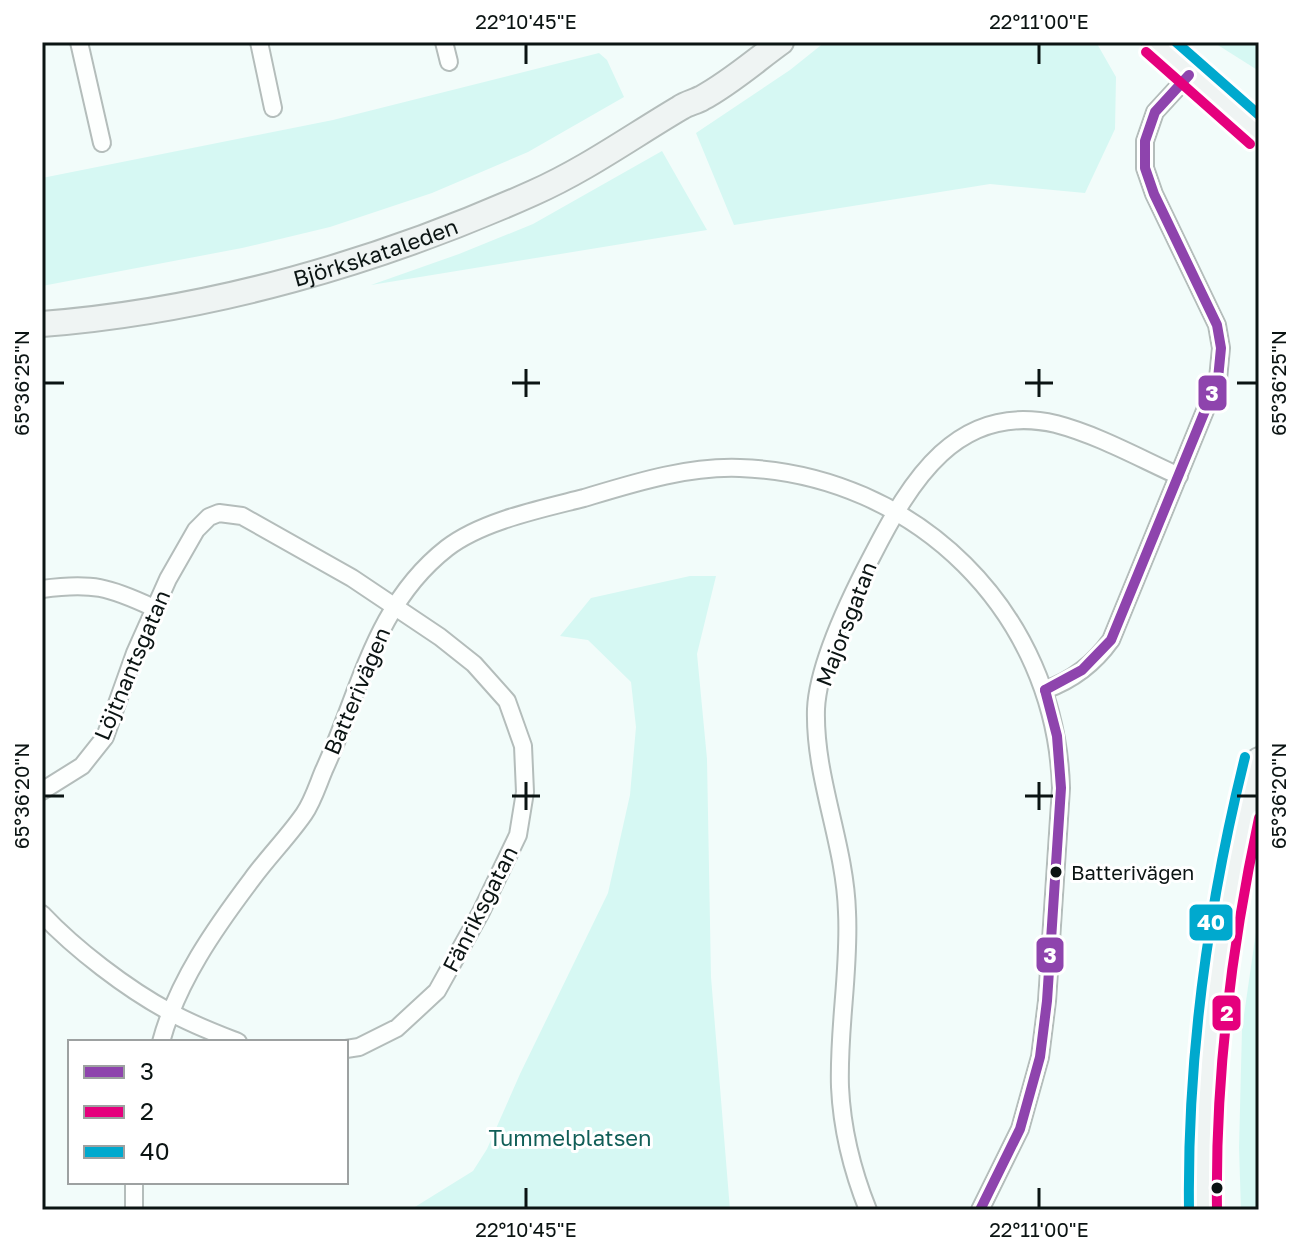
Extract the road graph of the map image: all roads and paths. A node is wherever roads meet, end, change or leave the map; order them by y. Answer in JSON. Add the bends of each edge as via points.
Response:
{"nodes":[{"id":1,"x":79,"y":42,"type":"edge"},
{"id":2,"x":259,"y":42,"type":"edge"},
{"id":3,"x":444,"y":42,"type":"edge"},
{"id":4,"x":758,"y":42,"type":"edge"},
{"id":5,"x":781,"y":42,"type":"edge"},
{"id":6,"x":1155,"y":42,"type":"edge"},
{"id":7,"x":449,"y":62,"type":"dead end"},
{"id":8,"x":1189,"y":75,"type":"junction"},
{"id":9,"x":683,"y":106,"type":"junction"},
{"id":10,"x":273,"y":108,"type":"dead end"},
{"id":11,"x":1259,"y":134,"type":"edge"},
{"id":12,"x":102,"y":143,"type":"dead end"},
{"id":13,"x":42,"y":324,"type":"edge"},
{"id":14,"x":1179,"y":476,"type":"junction"},
{"id":15,"x":896,"y":511,"type":"junction"},
{"id":16,"x":204,"y":521,"type":"joint"},
{"id":17,"x":42,"y":589,"type":"edge"},
{"id":18,"x":394,"y":606,"type":"junction"},
{"id":19,"x":154,"y":608,"type":"junction"},
{"id":20,"x":1045,"y":690,"type":"junction"},
{"id":21,"x":1259,"y":760,"type":"edge"},
{"id":22,"x":42,"y":791,"type":"edge"},
{"id":23,"x":42,"y":914,"type":"edge"},
{"id":24,"x":171,"y":1013,"type":"junction"},
{"id":25,"x":162,"y":1040,"type":"edge"},
{"id":26,"x":233,"y":1040,"type":"edge"},
{"id":27,"x":348,"y":1049,"type":"edge"},
{"id":28,"x":134,"y":1184,"type":"edge"},
{"id":29,"x":134,"y":1210,"type":"edge"},
{"id":30,"x":868,"y":1210,"type":"edge"},
{"id":31,"x":980,"y":1210,"type":"edge"},
{"id":32,"x":1203,"y":1210,"type":"edge"}],
"edges":[{"from":1,"to":12,"type":"street"},
{"from":2,"to":10,"type":"street"},
{"from":3,"to":7,"type":"street"},
{"from":4,"to":9,"type":"main road","name":"Björkskataleden"},
{"from":5,"to":9,"type":"main road","name":"Björkskataleden"},
{"from":6,"to":8,"type":"main road"},
{"from":8,"to":11,"type":"main road"},
{"from":8,"to":14,"type":"street","via":[[1155,112],[1144,151],[1154,194],[1221,339],[1218,379]]},
{"from":9,"to":13,"type":"main road","name":"Björkskataleden","via":[[535,192],[373,255],[264,287]]},
{"from":14,"to":15,"type":"street","name":"Majorsgatan","via":[[1055,424],[1004,423],[973,432],[945,449],[923,470]]},
{"from":14,"to":20,"type":"street","via":[[1111,640],[1083,671]]},
{"from":15,"to":18,"type":"street","name":"Batterivägen","via":[[860,492],[793,474],[740,468],[688,471],[481,530],[428,565]]},
{"from":15,"to":20,"type":"street","name":"Batterivägen","via":[[965,564],[983,585],[1014,627]]},
{"from":15,"to":30,"type":"street","name":"Majorsgatan","via":[[858,582],[823,673],[816,707],[821,767],[846,886],[843,1119]]},
{"from":16,"to":18,"type":"street","name":"Fänriksgatan","via":[[219,513],[242,516]]},
{"from":16,"to":19,"type":"street","name":"Löjtnantsgatan"},
{"from":17,"to":19,"type":"street","via":[[79,584],[120,592]]},
{"from":18,"to":24,"type":"street","name":"Batterivägen","via":[[305,812],[206,944]]},
{"from":18,"to":27,"type":"street","name":"Fänriksgatan","via":[[474,664],[507,701],[523,746],[525,792],[518,835],[437,991],[397,1028]]},
{"from":19,"to":22,"type":"street","name":"Löjtnantsgatan","via":[[105,737],[82,766]]},
{"from":20,"to":31,"type":"street","name":"Batterivägen","via":[[1057,736],[1061,788],[1047,1001],[1040,1057],[1020,1129]]},
{"from":21,"to":32,"type":"main road","via":[[1243,820],[1209,1030]]},
{"from":23,"to":24,"type":"street","via":[[131,989]]},
{"from":24,"to":25,"type":"street","name":"Batterivägen"},
{"from":24,"to":26,"type":"street"},
{"from":28,"to":29,"type":"street"}]}
